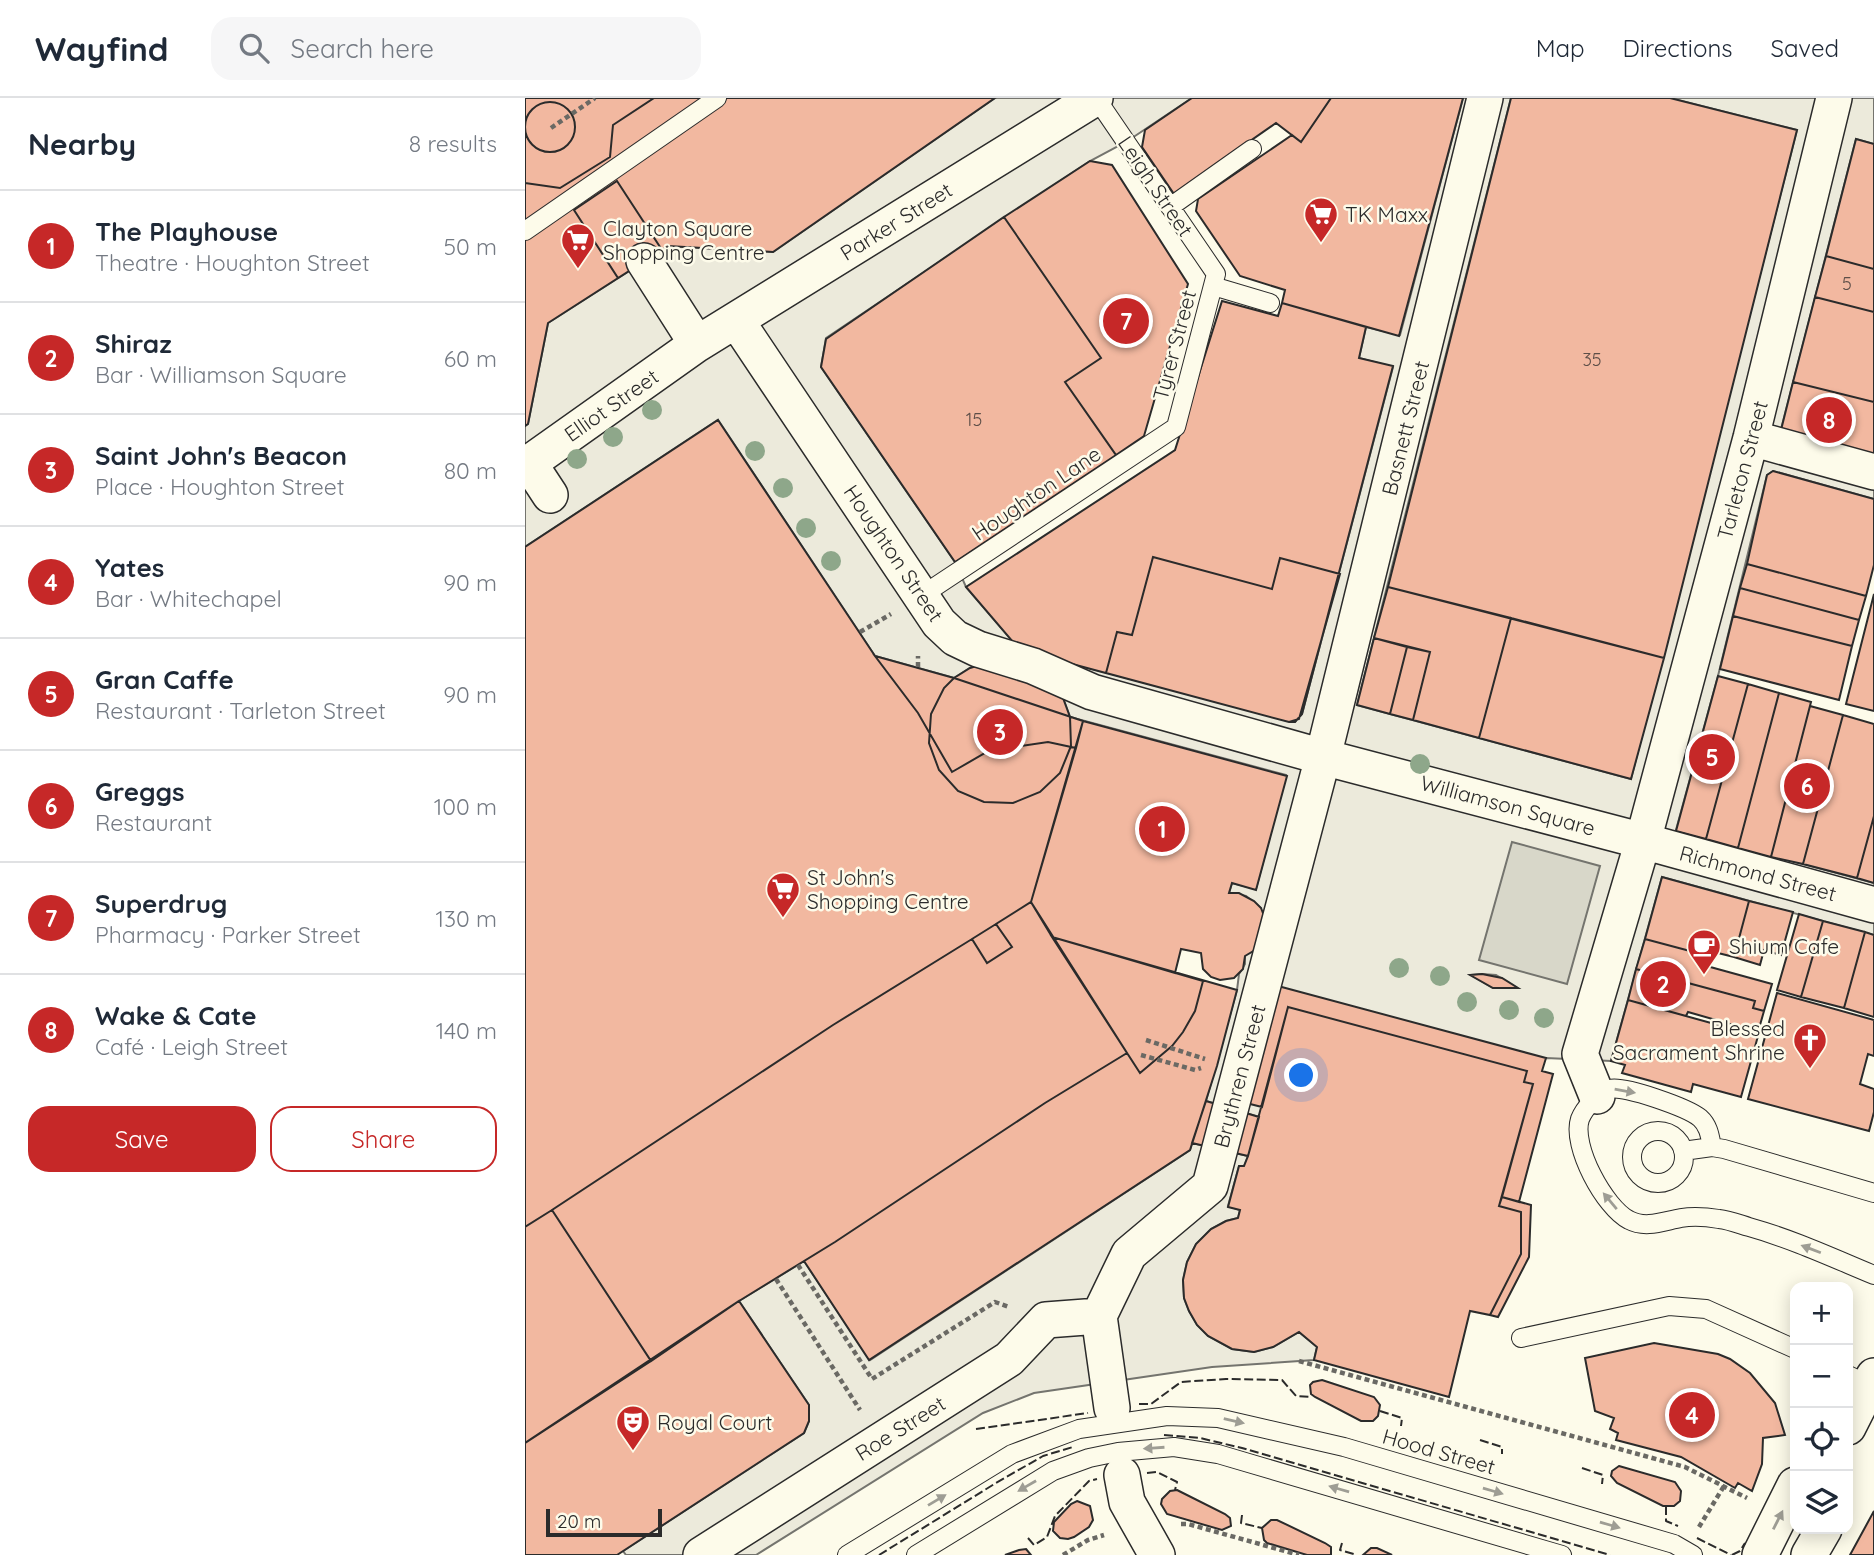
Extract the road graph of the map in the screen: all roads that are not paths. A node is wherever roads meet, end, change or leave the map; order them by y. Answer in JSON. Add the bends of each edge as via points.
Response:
{"nodes":[{"id":1,"x":717,"y":98,"type":"edge"},
{"id":2,"x":1096,"y":98,"type":"edge"},
{"id":3,"x":1485,"y":98,"type":"edge"},
{"id":4,"x":1834,"y":98,"type":"edge"},
{"id":5,"x":1252,"y":149,"type":"dead end"},
{"id":6,"x":1170,"y":207,"type":"junction"},
{"id":7,"x":525,"y":231,"type":"edge"},
{"id":8,"x":644,"y":261,"type":"dead end"},
{"id":9,"x":1214,"y":280,"type":"junction"},
{"id":10,"x":1270,"y":303,"type":"dead end"},
{"id":11,"x":736,"y":320,"type":"junction"},
{"id":12,"x":697,"y":344,"type":"junction"},
{"id":13,"x":1176,"y":427,"type":"joint"},
{"id":14,"x":1751,"y":438,"type":"junction"},
{"id":15,"x":527,"y":465,"type":"edge"},
{"id":16,"x":1874,"y":472,"type":"edge"},
{"id":17,"x":550,"y":495,"type":"dead end"},
{"id":18,"x":922,"y":596,"type":"junction"},
{"id":19,"x":1323,"y":757,"type":"junction"},
{"id":20,"x":1643,"y":841,"type":"junction"},
{"id":21,"x":1874,"y":905,"type":"edge"},
{"id":22,"x":1597,"y":1097,"type":"junction"},
{"id":23,"x":1712,"y":1147,"type":"junction"},
{"id":24,"x":1683,"y":1151,"type":"dead end"},
{"id":25,"x":1874,"y":1194,"type":"edge"},
{"id":26,"x":1874,"y":1275,"type":"edge"},
{"id":27,"x":1099,"y":1316,"type":"junction"},
{"id":28,"x":1521,"y":1338,"type":"dead end"},
{"id":29,"x":1790,"y":1347,"type":"edge"},
{"id":30,"x":1864,"y":1378,"type":"edge"},
{"id":31,"x":1112,"y":1408,"type":"dead end"},
{"id":32,"x":1853,"y":1412,"type":"edge"},
{"id":33,"x":1122,"y":1475,"type":"dead end"},
{"id":34,"x":1788,"y":1500,"type":"edge"},
{"id":35,"x":1821,"y":1534,"type":"edge"},
{"id":36,"x":1689,"y":1553,"type":"edge"},
{"id":37,"x":701,"y":1555,"type":"edge"},
{"id":38,"x":847,"y":1555,"type":"edge"},
{"id":39,"x":916,"y":1555,"type":"edge"},
{"id":40,"x":1157,"y":1555,"type":"edge"},
{"id":41,"x":1562,"y":1555,"type":"edge"},
{"id":42,"x":1760,"y":1555,"type":"edge"},
{"id":43,"x":1809,"y":1555,"type":"edge"}],
"edges":[{"from":1,"to":7,"type":"lane"},
{"from":2,"to":6,"type":"lane","name":"Leigh Street"},
{"from":2,"to":11,"type":"street","name":"Parker Street"},
{"from":3,"to":19,"type":"street","name":"Basnett Street"},
{"from":4,"to":14,"type":"street","name":"Tarleton Street"},
{"from":5,"to":6,"type":"lane"},
{"from":6,"to":9,"type":"lane","name":"Leigh Street"},
{"from":8,"to":12,"type":"street"},
{"from":9,"to":10,"type":"lane"},
{"from":9,"to":13,"type":"lane","name":"Tyrer Street"},
{"from":11,"to":12,"type":"street","name":"Parker Street"},
{"from":11,"to":18,"type":"street","name":"Houghton Street"},
{"from":12,"to":15,"type":"street","name":"Elliot Street"},
{"from":13,"to":18,"type":"lane","name":"Houghton Lane"},
{"from":14,"to":16,"type":"street"},
{"from":14,"to":20,"type":"street","name":"Tarleton Street"},
{"from":15,"to":17,"type":"street"},
{"from":18,"to":19,"type":"street","name":"Houghton Street","via":[[939,623],[955,638],[978,649],[1033,666],[1092,692]]},
{"from":19,"to":20,"type":"street","name":"Williamson Square"},
{"from":19,"to":27,"type":"street","name":"Brythren Street","via":[[1210,1185],[1129,1254]]},
{"from":20,"to":21,"type":"street","name":"Richmond Street"},
{"from":20,"to":22,"type":"street","via":[[1580,1054]]},
{"from":22,"to":23,"type":"lane","one_way":true,"via":[[1610,1089],[1677,1105],[1707,1126]]},
{"from":26,"to":22,"type":"lane","one_way":true,"via":[[1768,1232],[1720,1219],[1684,1217],[1641,1224],[1627,1219],[1593,1177],[1578,1132],[1581,1117]]},
{"from":23,"to":24,"type":"lane"},
{"from":23,"to":25,"type":"lane"},
{"from":27,"to":31,"type":"street"},
{"from":27,"to":37,"type":"street","name":"Roe Street","via":[[1046,1320],[1009,1359]]},
{"from":28,"to":29,"type":"lane","via":[[1669,1306],[1706,1309]]},
{"from":30,"to":32,"type":"street"},
{"from":33,"to":40,"type":"street","via":[[1127,1502]]},
{"from":42,"to":34,"type":"street","one_way":true},
{"from":35,"to":43,"type":"street"},
{"from":38,"to":36,"type":"lane","name":"Hood Street","one_way":true,"via":[[1012,1454],[1079,1429],[1167,1416],[1218,1418],[1344,1447],[1661,1540]]},
{"from":41,"to":39,"type":"lane","one_way":true,"via":[[1218,1454],[1174,1447],[1118,1452],[1053,1471]]}]}
